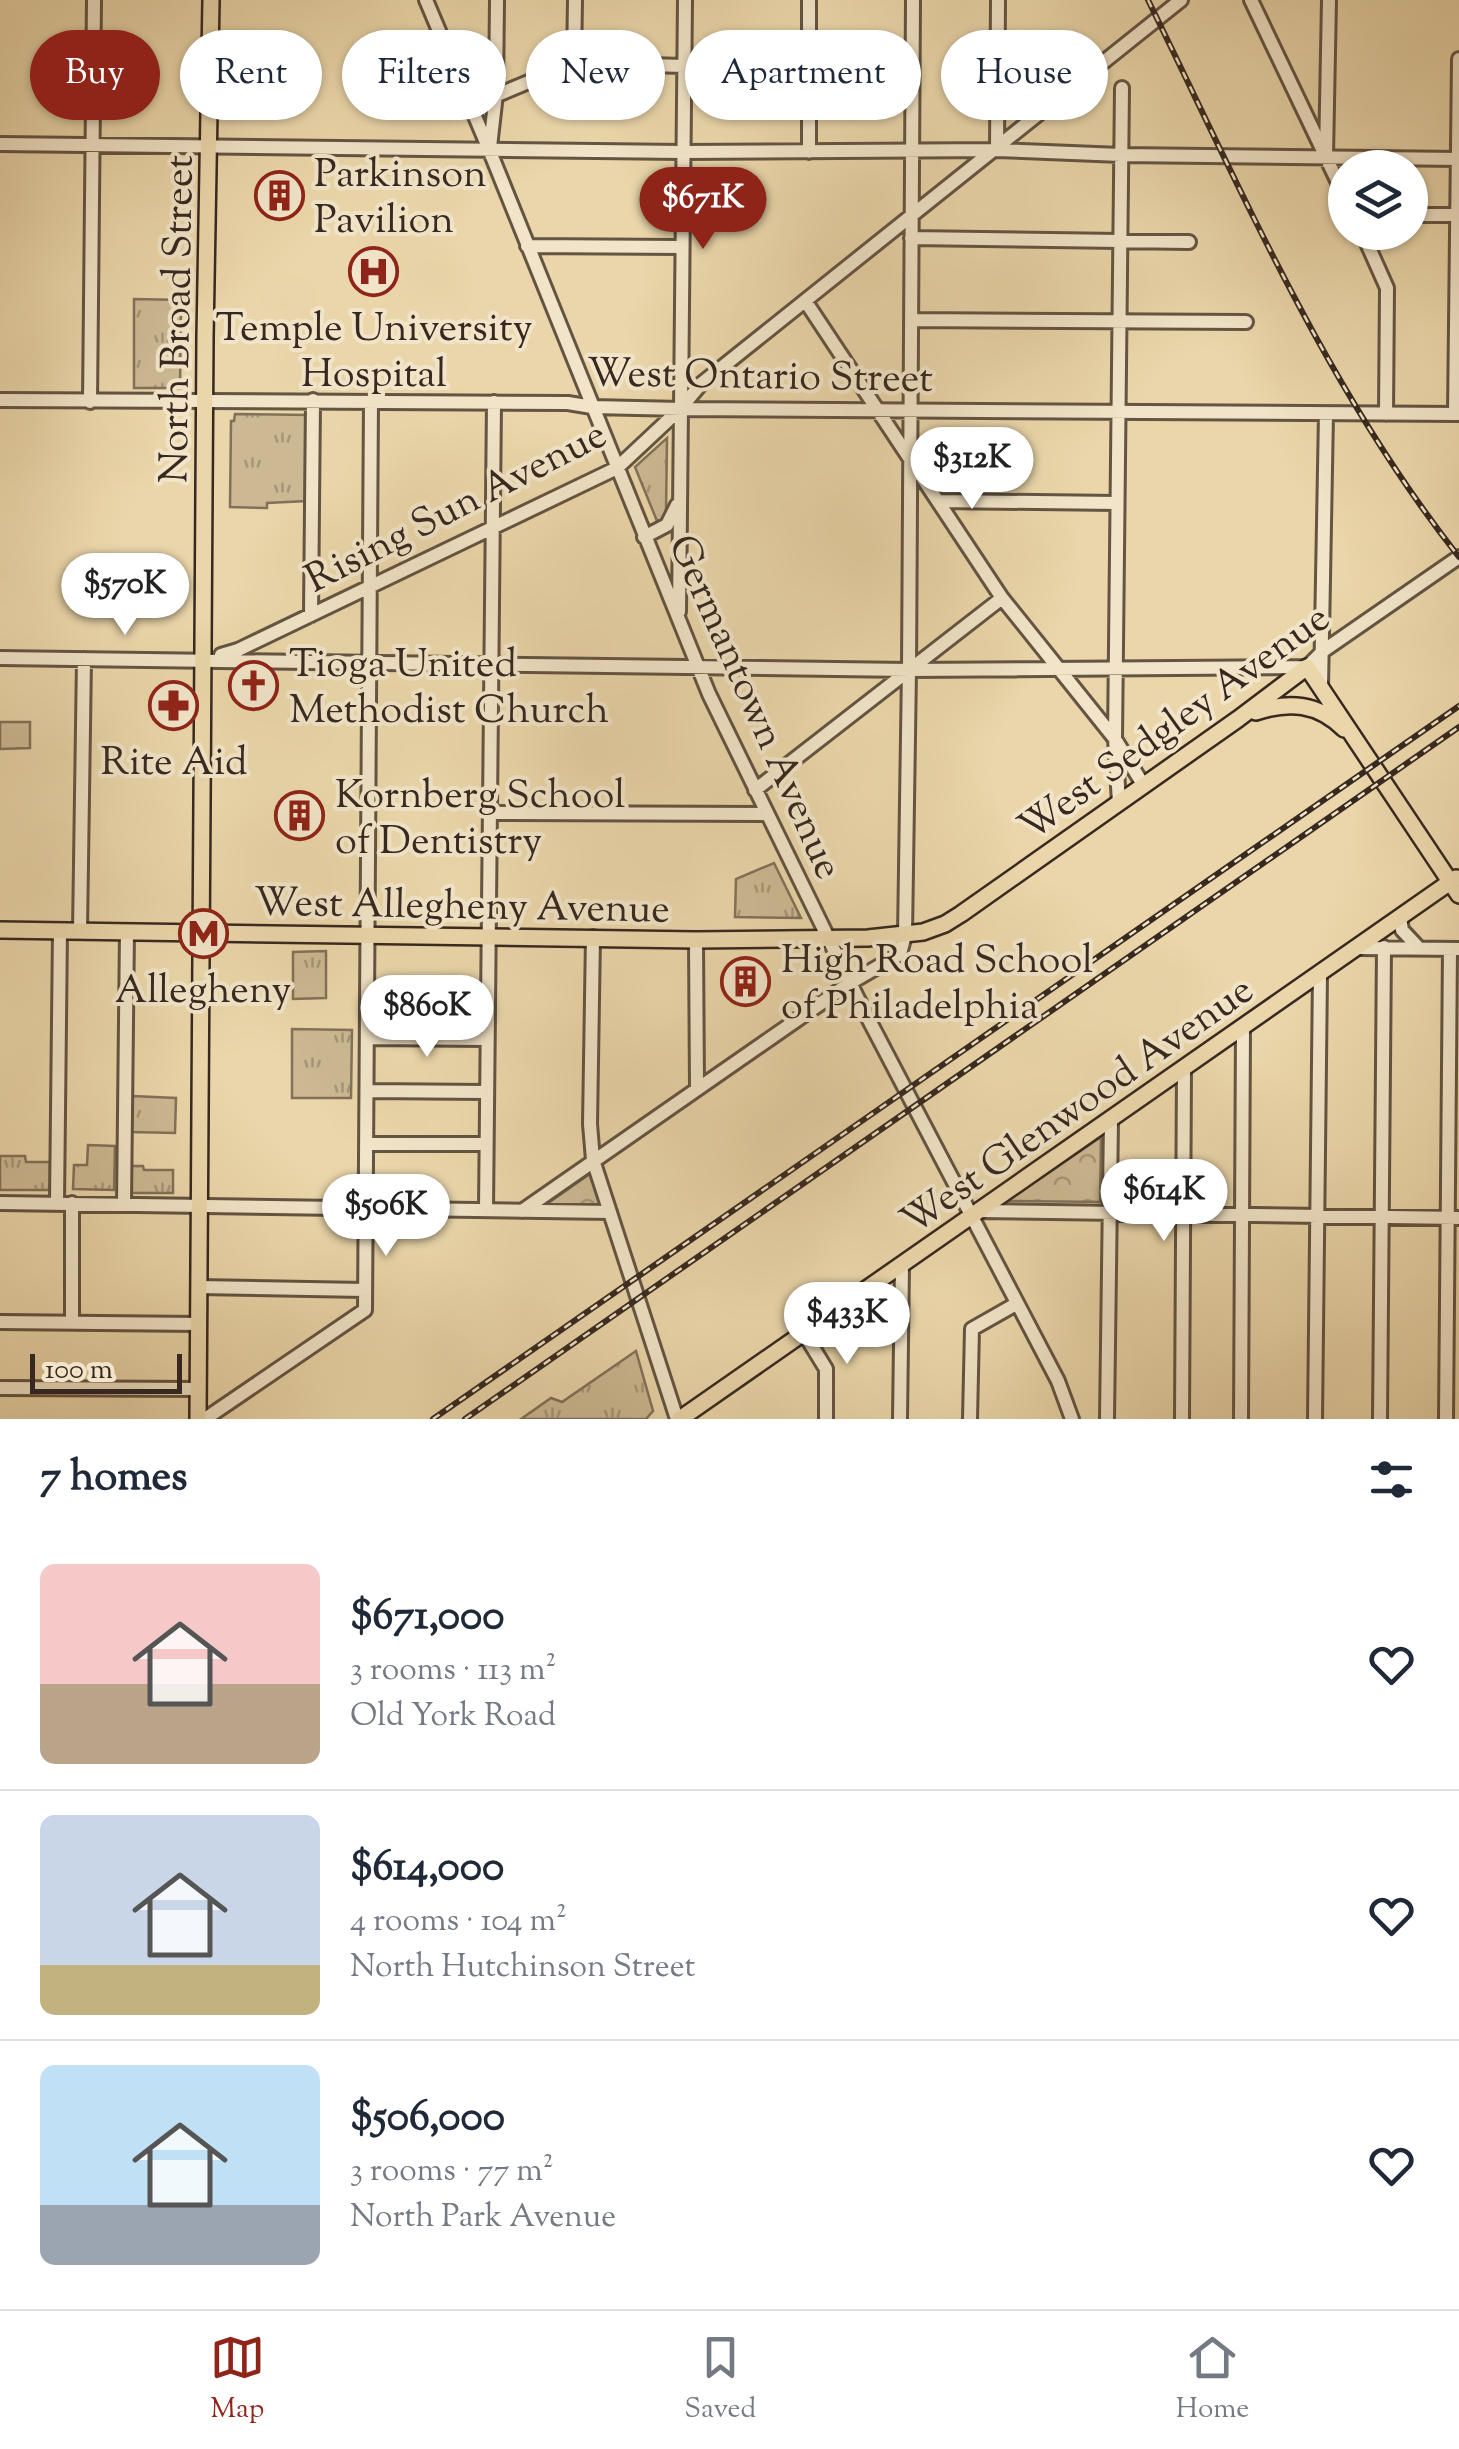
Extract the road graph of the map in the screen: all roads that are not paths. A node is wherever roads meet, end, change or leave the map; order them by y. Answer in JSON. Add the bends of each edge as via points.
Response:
{"nodes":[{"id":1,"x":94,"y":0,"type":"edge"},
{"id":2,"x":212,"y":0,"type":"edge"},
{"id":3,"x":426,"y":0,"type":"edge"},
{"id":4,"x":497,"y":0,"type":"edge"},
{"id":5,"x":576,"y":0,"type":"edge"},
{"id":6,"x":685,"y":0,"type":"edge"},
{"id":7,"x":809,"y":0,"type":"edge"},
{"id":8,"x":913,"y":0,"type":"edge"},
{"id":9,"x":998,"y":0,"type":"edge"},
{"id":10,"x":1181,"y":0,"type":"edge"},
{"id":11,"x":1251,"y":0,"type":"edge"},
{"id":12,"x":1329,"y":0,"type":"edge"},
{"id":13,"x":439,"y":30,"type":"edge"},
{"id":14,"x":497,"y":30,"type":"edge"},
{"id":15,"x":575,"y":30,"type":"edge"},
{"id":16,"x":1459,"y":59,"type":"edge"},
{"id":17,"x":665,"y":65,"type":"edge"},
{"id":18,"x":684,"y":66,"type":"junction"},
{"id":19,"x":1122,"y":88,"type":"dead end"},
{"id":20,"x":477,"y":120,"type":"edge"},
{"id":21,"x":493,"y":120,"type":"edge"},
{"id":22,"x":0,"y":144,"type":"edge"},
{"id":23,"x":92,"y":146,"type":"junction"},
{"id":24,"x":210,"y":146,"type":"junction"},
{"id":25,"x":490,"y":150,"type":"junction"},
{"id":26,"x":996,"y":150,"type":"junction"},
{"id":27,"x":683,"y":152,"type":"junction"},
{"id":28,"x":808,"y":152,"type":"junction"},
{"id":29,"x":911,"y":153,"type":"junction"},
{"id":30,"x":1121,"y":155,"type":"junction"},
{"id":31,"x":1326,"y":158,"type":"junction"},
{"id":32,"x":1459,"y":159,"type":"edge"},
{"id":33,"x":1328,"y":162,"type":"edge"},
{"id":34,"x":911,"y":214,"type":"junction"},
{"id":35,"x":1428,"y":218,"type":"edge"},
{"id":36,"x":1458,"y":224,"type":"edge"},
{"id":37,"x":910,"y":238,"type":"junction"},
{"id":38,"x":1119,"y":241,"type":"junction"},
{"id":39,"x":1189,"y":242,"type":"dead end"},
{"id":40,"x":527,"y":246,"type":"junction"},
{"id":41,"x":682,"y":247,"type":"junction"},
{"id":42,"x":1370,"y":250,"type":"edge"},
{"id":43,"x":806,"y":302,"type":"junction"},
{"id":44,"x":911,"y":320,"type":"junction"},
{"id":45,"x":1118,"y":321,"type":"junction"},
{"id":46,"x":1246,"y":322,"type":"dead end"},
{"id":47,"x":1458,"y":347,"type":"edge"},
{"id":48,"x":0,"y":400,"type":"edge"},
{"id":49,"x":205,"y":400,"type":"junction"},
{"id":50,"x":313,"y":400,"type":"junction"},
{"id":51,"x":370,"y":401,"type":"junction"},
{"id":52,"x":90,"y":402,"type":"junction"},
{"id":53,"x":494,"y":402,"type":"junction"},
{"id":54,"x":592,"y":407,"type":"junction"},
{"id":55,"x":680,"y":410,"type":"junction"},
{"id":56,"x":909,"y":411,"type":"junction"},
{"id":57,"x":878,"y":412,"type":"junction"},
{"id":58,"x":1118,"y":412,"type":"junction"},
{"id":59,"x":1326,"y":414,"type":"junction"},
{"id":60,"x":1386,"y":414,"type":"junction"},
{"id":61,"x":1457,"y":414,"type":"edge"},
{"id":62,"x":908,"y":457,"type":"junction"},
{"id":63,"x":616,"y":468,"type":"junction"},
{"id":64,"x":939,"y":501,"type":"junction"},
{"id":65,"x":678,"y":503,"type":"junction"},
{"id":66,"x":1117,"y":503,"type":"junction"},
{"id":67,"x":493,"y":528,"type":"junction"},
{"id":68,"x":644,"y":536,"type":"junction"},
{"id":69,"x":1455,"y":560,"type":"edge"},
{"id":70,"x":370,"y":588,"type":"junction"},
{"id":71,"x":1002,"y":598,"type":"junction"},
{"id":72,"x":310,"y":615,"type":"junction"},
{"id":73,"x":680,"y":624,"type":"junction"},
{"id":74,"x":1324,"y":652,"type":"junction"},
{"id":75,"x":0,"y":658,"type":"edge"},
{"id":76,"x":84,"y":659,"type":"junction"},
{"id":77,"x":205,"y":660,"type":"junction"},
{"id":78,"x":371,"y":662,"type":"junction"},
{"id":79,"x":491,"y":662,"type":"junction"},
{"id":80,"x":696,"y":665,"type":"junction"},
{"id":81,"x":1307,"y":667,"type":"junction"},
{"id":82,"x":1058,"y":668,"type":"junction"},
{"id":83,"x":1115,"y":669,"type":"junction"},
{"id":84,"x":910,"y":670,"type":"junction"},
{"id":85,"x":1321,"y":688,"type":"junction"},
{"id":86,"x":1238,"y":719,"type":"junction"},
{"id":87,"x":1114,"y":739,"type":"junction"},
{"id":88,"x":1356,"y":741,"type":"junction"},
{"id":89,"x":1144,"y":786,"type":"junction"},
{"id":90,"x":755,"y":790,"type":"junction"},
{"id":91,"x":1119,"y":802,"type":"junction"},
{"id":92,"x":490,"y":813,"type":"junction"},
{"id":93,"x":766,"y":814,"type":"junction"},
{"id":94,"x":1456,"y":884,"type":"edge"},
{"id":95,"x":1400,"y":918,"type":"junction"},
{"id":96,"x":0,"y":930,"type":"edge"},
{"id":97,"x":60,"y":930,"type":"junction"},
{"id":98,"x":80,"y":930,"type":"junction"},
{"id":99,"x":127,"y":931,"type":"junction"},
{"id":100,"x":202,"y":932,"type":"junction"},
{"id":101,"x":923,"y":932,"type":"joint"},
{"id":102,"x":905,"y":935,"type":"junction"},
{"id":103,"x":368,"y":936,"type":"junction"},
{"id":104,"x":489,"y":936,"type":"junction"},
{"id":105,"x":593,"y":938,"type":"junction"},
{"id":106,"x":828,"y":938,"type":"junction"},
{"id":107,"x":696,"y":940,"type":"junction"},
{"id":108,"x":1417,"y":946,"type":"junction"},
{"id":109,"x":1384,"y":947,"type":"junction"},
{"id":110,"x":1358,"y":948,"type":"junction"},
{"id":111,"x":1455,"y":949,"type":"edge"},
{"id":112,"x":1320,"y":974,"type":"junction"},
{"id":113,"x":850,"y":983,"type":"junction"},
{"id":114,"x":1243,"y":1028,"type":"junction"},
{"id":115,"x":368,"y":1038,"type":"junction"},
{"id":116,"x":487,"y":1039,"type":"junction"},
{"id":117,"x":1184,"y":1069,"type":"junction"},
{"id":118,"x":696,"y":1088,"type":"junction"},
{"id":119,"x":368,"y":1091,"type":"junction"},
{"id":120,"x":486,"y":1092,"type":"junction"},
{"id":121,"x":1111,"y":1120,"type":"junction"},
{"id":122,"x":367,"y":1144,"type":"junction"},
{"id":123,"x":486,"y":1144,"type":"junction"},
{"id":124,"x":593,"y":1160,"type":"junction"},
{"id":125,"x":0,"y":1203,"type":"edge"},
{"id":126,"x":65,"y":1203,"type":"junction"},
{"id":127,"x":124,"y":1204,"type":"junction"},
{"id":128,"x":198,"y":1206,"type":"junction"},
{"id":129,"x":367,"y":1210,"type":"junction"},
{"id":130,"x":486,"y":1210,"type":"junction"},
{"id":131,"x":522,"y":1210,"type":"junction"},
{"id":132,"x":610,"y":1212,"type":"junction"},
{"id":133,"x":974,"y":1214,"type":"junction"},
{"id":134,"x":1111,"y":1214,"type":"junction"},
{"id":135,"x":1184,"y":1216,"type":"junction"},
{"id":136,"x":1242,"y":1216,"type":"junction"},
{"id":137,"x":1316,"y":1216,"type":"junction"},
{"id":138,"x":1382,"y":1217,"type":"junction"},
{"id":139,"x":1454,"y":1218,"type":"edge"},
{"id":140,"x":902,"y":1265,"type":"junction"},
{"id":141,"x":198,"y":1287,"type":"junction"},
{"id":142,"x":364,"y":1298,"type":"junction"},
{"id":143,"x":1016,"y":1304,"type":"junction"},
{"id":144,"x":0,"y":1322,"type":"edge"},
{"id":145,"x":72,"y":1322,"type":"junction"},
{"id":146,"x":198,"y":1324,"type":"junction"},
{"id":147,"x":804,"y":1333,"type":"junction"},
{"id":148,"x":0,"y":1388,"type":"edge"},
{"id":149,"x":198,"y":1389,"type":"junction"},
{"id":150,"x":202,"y":1419,"type":"edge"},
{"id":151,"x":678,"y":1419,"type":"edge"},
{"id":152,"x":826,"y":1419,"type":"edge"},
{"id":153,"x":900,"y":1419,"type":"edge"},
{"id":154,"x":970,"y":1419,"type":"edge"},
{"id":155,"x":1072,"y":1419,"type":"edge"},
{"id":156,"x":1107,"y":1419,"type":"edge"},
{"id":157,"x":1182,"y":1419,"type":"edge"},
{"id":158,"x":1241,"y":1419,"type":"edge"},
{"id":159,"x":1314,"y":1419,"type":"edge"},
{"id":160,"x":1380,"y":1419,"type":"edge"},
{"id":161,"x":1446,"y":1419,"type":"edge"}],
"edges":[{"from":1,"to":23,"type":"street"},
{"from":2,"to":24,"type":"main road","name":"North Broad Street"},
{"from":3,"to":13,"type":"street","name":"Germantown Avenue"},
{"from":4,"to":14,"type":"street"},
{"from":5,"to":15,"type":"street"},
{"from":6,"to":18,"type":"street"},
{"from":7,"to":28,"type":"street"},
{"from":8,"to":29,"type":"street"},
{"from":9,"to":26,"type":"street"},
{"from":10,"to":26,"type":"street","name":"Rising Sun Avenue"},
{"from":11,"to":31,"type":"street"},
{"from":12,"to":31,"type":"street"},
{"from":16,"to":32,"type":"street"},
{"from":17,"to":18,"type":"street"},
{"from":18,"to":27,"type":"street"},
{"from":19,"to":30,"type":"street"},
{"from":20,"to":25,"type":"street","name":"Germantown Avenue"},
{"from":21,"to":25,"type":"street"},
{"from":22,"to":23,"type":"street"},
{"from":23,"to":24,"type":"street"},
{"from":23,"to":52,"type":"street"},
{"from":24,"to":25,"type":"street"},
{"from":24,"to":49,"type":"main road","name":"North Broad Street"},
{"from":25,"to":27,"type":"street"},
{"from":25,"to":40,"type":"street","name":"Germantown Avenue"},
{"from":26,"to":29,"type":"street"},
{"from":26,"to":30,"type":"street"},
{"from":26,"to":34,"type":"street","name":"Rising Sun Avenue"},
{"from":27,"to":28,"type":"street"},
{"from":27,"to":41,"type":"street"},
{"from":28,"to":29,"type":"street"},
{"from":29,"to":34,"type":"street"},
{"from":30,"to":31,"type":"street"},
{"from":30,"to":38,"type":"street"},
{"from":31,"to":32,"type":"street"},
{"from":31,"to":33,"type":"street"},
{"from":32,"to":36,"type":"street"},
{"from":34,"to":37,"type":"street"},
{"from":34,"to":43,"type":"street","name":"Rising Sun Avenue"},
{"from":35,"to":36,"type":"street"},
{"from":36,"to":47,"type":"street"},
{"from":37,"to":38,"type":"street"},
{"from":37,"to":44,"type":"street"},
{"from":38,"to":39,"type":"street"},
{"from":38,"to":45,"type":"street"},
{"from":40,"to":41,"type":"street"},
{"from":40,"to":54,"type":"street","name":"Germantown Avenue"},
{"from":41,"to":55,"type":"street"},
{"from":42,"to":60,"type":"street","via":[[1387,288]]},
{"from":43,"to":55,"type":"street","name":"Rising Sun Avenue","via":[[701,384]]},
{"from":43,"to":57,"type":"street"},
{"from":44,"to":45,"type":"street"},
{"from":44,"to":56,"type":"street"},
{"from":45,"to":46,"type":"street"},
{"from":45,"to":58,"type":"street"},
{"from":47,"to":61,"type":"street"},
{"from":48,"to":52,"type":"street","name":"West Ontario Street"},
{"from":49,"to":50,"type":"street","name":"West Ontario Street"},
{"from":49,"to":52,"type":"street","name":"West Ontario Street"},
{"from":49,"to":77,"type":"main road","name":"North Broad Street"},
{"from":50,"to":51,"type":"street","name":"West Ontario Street"},
{"from":50,"to":72,"type":"street"},
{"from":51,"to":53,"type":"street","name":"West Ontario Street"},
{"from":51,"to":70,"type":"street"},
{"from":53,"to":54,"type":"street","name":"West Ontario Street"},
{"from":53,"to":67,"type":"street"},
{"from":54,"to":55,"type":"street","name":"West Ontario Street"},
{"from":54,"to":63,"type":"street","name":"Germantown Avenue"},
{"from":55,"to":57,"type":"street","name":"West Ontario Street"},
{"from":55,"to":63,"type":"street","name":"Rising Sun Avenue"},
{"from":55,"to":65,"type":"street"},
{"from":56,"to":57,"type":"street","name":"West Ontario Street"},
{"from":56,"to":58,"type":"street","name":"West Ontario Street"},
{"from":56,"to":62,"type":"street"},
{"from":57,"to":62,"type":"street"},
{"from":58,"to":59,"type":"street","name":"West Ontario Street"},
{"from":58,"to":66,"type":"street"},
{"from":59,"to":60,"type":"street","name":"West Ontario Street"},
{"from":59,"to":74,"type":"street"},
{"from":60,"to":61,"type":"street","name":"West Ontario Street"},
{"from":62,"to":64,"type":"street"},
{"from":62,"to":84,"type":"street"},
{"from":63,"to":67,"type":"street","name":"Rising Sun Avenue"},
{"from":63,"to":68,"type":"street","name":"Germantown Avenue"},
{"from":64,"to":66,"type":"street"},
{"from":64,"to":71,"type":"street"},
{"from":65,"to":68,"type":"street","via":[[666,525]]},
{"from":65,"to":73,"type":"street"},
{"from":66,"to":83,"type":"street"},
{"from":67,"to":70,"type":"street","name":"Rising Sun Avenue"},
{"from":67,"to":79,"type":"street"},
{"from":68,"to":73,"type":"street","name":"Germantown Avenue"},
{"from":69,"to":74,"type":"street","name":"West Sedgley Avenue"},
{"from":70,"to":72,"type":"street","name":"Rising Sun Avenue"},
{"from":70,"to":78,"type":"street"},
{"from":71,"to":82,"type":"street"},
{"from":71,"to":84,"type":"street"},
{"from":72,"to":77,"type":"street","name":"Rising Sun Avenue"},
{"from":73,"to":80,"type":"street","name":"Germantown Avenue"},
{"from":74,"to":81,"type":"street","name":"West Sedgley Avenue"},
{"from":74,"to":85,"type":"street"},
{"from":75,"to":76,"type":"street"},
{"from":76,"to":77,"type":"street"},
{"from":76,"to":98,"type":"street"},
{"from":77,"to":78,"type":"street"},
{"from":77,"to":100,"type":"main road","name":"North Broad Street"},
{"from":78,"to":79,"type":"street"},
{"from":78,"to":103,"type":"street"},
{"from":79,"to":80,"type":"street"},
{"from":79,"to":92,"type":"street"},
{"from":80,"to":84,"type":"street"},
{"from":80,"to":90,"type":"street","name":"Germantown Avenue"},
{"from":81,"to":83,"type":"street"},
{"from":81,"to":85,"type":"main road"},
{"from":81,"to":86,"type":"main road","name":"West Sedgley Avenue"},
{"from":82,"to":83,"type":"street"},
{"from":82,"to":84,"type":"street"},
{"from":82,"to":87,"type":"street"},
{"from":83,"to":87,"type":"street"},
{"from":84,"to":90,"type":"street"},
{"from":84,"to":102,"type":"street"},
{"from":85,"to":88,"type":"main road"},
{"from":86,"to":88,"type":"main road","via":[[1292,703],[1328,717]]},
{"from":86,"to":89,"type":"main road","name":"West Sedgley Avenue"},
{"from":87,"to":89,"type":"street"},
{"from":87,"to":91,"type":"street"},
{"from":88,"to":94,"type":"main road"},
{"from":89,"to":91,"type":"main road","name":"West Sedgley Avenue"},
{"from":90,"to":93,"type":"street","name":"Germantown Avenue"},
{"from":91,"to":101,"type":"main road","name":"West Sedgley Avenue","via":[[946,924]]},
{"from":92,"to":93,"type":"street"},
{"from":92,"to":104,"type":"street"},
{"from":93,"to":106,"type":"street","name":"Germantown Avenue"},
{"from":94,"to":95,"type":"main road","name":"West Glenwood Avenue"},
{"from":95,"to":108,"type":"street"},
{"from":95,"to":110,"type":"main road","name":"West Glenwood Avenue"},
{"from":96,"to":97,"type":"main road","name":"West Allegheny Avenue"},
{"from":97,"to":98,"type":"main road","name":"West Allegheny Avenue"},
{"from":97,"to":126,"type":"street"},
{"from":98,"to":99,"type":"main road","name":"West Allegheny Avenue"},
{"from":99,"to":100,"type":"main road","name":"West Allegheny Avenue"},
{"from":99,"to":127,"type":"street"},
{"from":100,"to":103,"type":"main road","name":"West Allegheny Avenue"},
{"from":100,"to":128,"type":"main road","name":"North Broad Street"},
{"from":101,"to":102,"type":"main road","name":"West Allegheny Avenue"},
{"from":102,"to":106,"type":"main road","name":"West Allegheny Avenue"},
{"from":102,"to":113,"type":"street","via":[[900,954]]},
{"from":103,"to":104,"type":"main road","name":"West Allegheny Avenue"},
{"from":103,"to":115,"type":"street"},
{"from":104,"to":105,"type":"main road","name":"West Allegheny Avenue"},
{"from":104,"to":116,"type":"street"},
{"from":105,"to":107,"type":"main road","name":"West Allegheny Avenue"},
{"from":105,"to":124,"type":"street"},
{"from":106,"to":107,"type":"main road","name":"West Allegheny Avenue"},
{"from":106,"to":113,"type":"street","name":"Germantown Avenue"},
{"from":107,"to":118,"type":"street"},
{"from":108,"to":109,"type":"street"},
{"from":108,"to":111,"type":"street"},
{"from":109,"to":110,"type":"street"},
{"from":109,"to":138,"type":"street"},
{"from":110,"to":112,"type":"main road","name":"West Glenwood Avenue"},
{"from":111,"to":139,"type":"street"},
{"from":112,"to":114,"type":"main road","name":"West Glenwood Avenue"},
{"from":112,"to":137,"type":"street"},
{"from":113,"to":118,"type":"street"},
{"from":113,"to":133,"type":"street","name":"Germantown Avenue"},
{"from":114,"to":117,"type":"main road","name":"West Glenwood Avenue"},
{"from":114,"to":136,"type":"street"},
{"from":115,"to":116,"type":"street"},
{"from":115,"to":119,"type":"street"},
{"from":116,"to":120,"type":"street"},
{"from":117,"to":121,"type":"main road","name":"West Glenwood Avenue"},
{"from":117,"to":135,"type":"street"},
{"from":118,"to":124,"type":"street"},
{"from":119,"to":120,"type":"street"},
{"from":119,"to":122,"type":"street"},
{"from":120,"to":123,"type":"street"},
{"from":121,"to":133,"type":"main road","name":"West Glenwood Avenue"},
{"from":121,"to":134,"type":"street"},
{"from":122,"to":123,"type":"street"},
{"from":122,"to":129,"type":"street"},
{"from":123,"to":130,"type":"street"},
{"from":124,"to":131,"type":"street"},
{"from":124,"to":132,"type":"street"},
{"from":125,"to":126,"type":"street"},
{"from":126,"to":127,"type":"street"},
{"from":126,"to":145,"type":"street"},
{"from":127,"to":128,"type":"street"},
{"from":128,"to":129,"type":"street"},
{"from":128,"to":141,"type":"main road","name":"North Broad Street"},
{"from":129,"to":130,"type":"street"},
{"from":129,"to":142,"type":"street"},
{"from":130,"to":131,"type":"street"},
{"from":131,"to":132,"type":"street"},
{"from":132,"to":151,"type":"street"},
{"from":133,"to":134,"type":"street"},
{"from":133,"to":140,"type":"main road","name":"West Glenwood Avenue"},
{"from":133,"to":143,"type":"street","name":"Germantown Avenue"},
{"from":134,"to":135,"type":"street"},
{"from":134,"to":156,"type":"street"},
{"from":135,"to":136,"type":"street"},
{"from":135,"to":157,"type":"street"},
{"from":136,"to":137,"type":"street"},
{"from":136,"to":158,"type":"street"},
{"from":137,"to":138,"type":"street"},
{"from":137,"to":159,"type":"street"},
{"from":138,"to":139,"type":"street"},
{"from":138,"to":160,"type":"street"},
{"from":139,"to":161,"type":"street"},
{"from":140,"to":147,"type":"main road","name":"West Glenwood Avenue"},
{"from":140,"to":153,"type":"street"},
{"from":141,"to":142,"type":"street"},
{"from":141,"to":146,"type":"main road","name":"North Broad Street"},
{"from":142,"to":150,"type":"street","via":[[365,1310],[343,1327]]},
{"from":143,"to":154,"type":"street","via":[[972,1329]]},
{"from":143,"to":155,"type":"street","name":"Germantown Avenue"},
{"from":144,"to":145,"type":"street"},
{"from":145,"to":146,"type":"street"},
{"from":146,"to":149,"type":"main road","name":"North Broad Street"},
{"from":147,"to":151,"type":"main road","name":"West Glenwood Avenue"},
{"from":147,"to":152,"type":"street","via":[[826,1369]]},
{"from":148,"to":149,"type":"street"},
{"from":149,"to":150,"type":"main road","name":"North Broad Street"}]}
